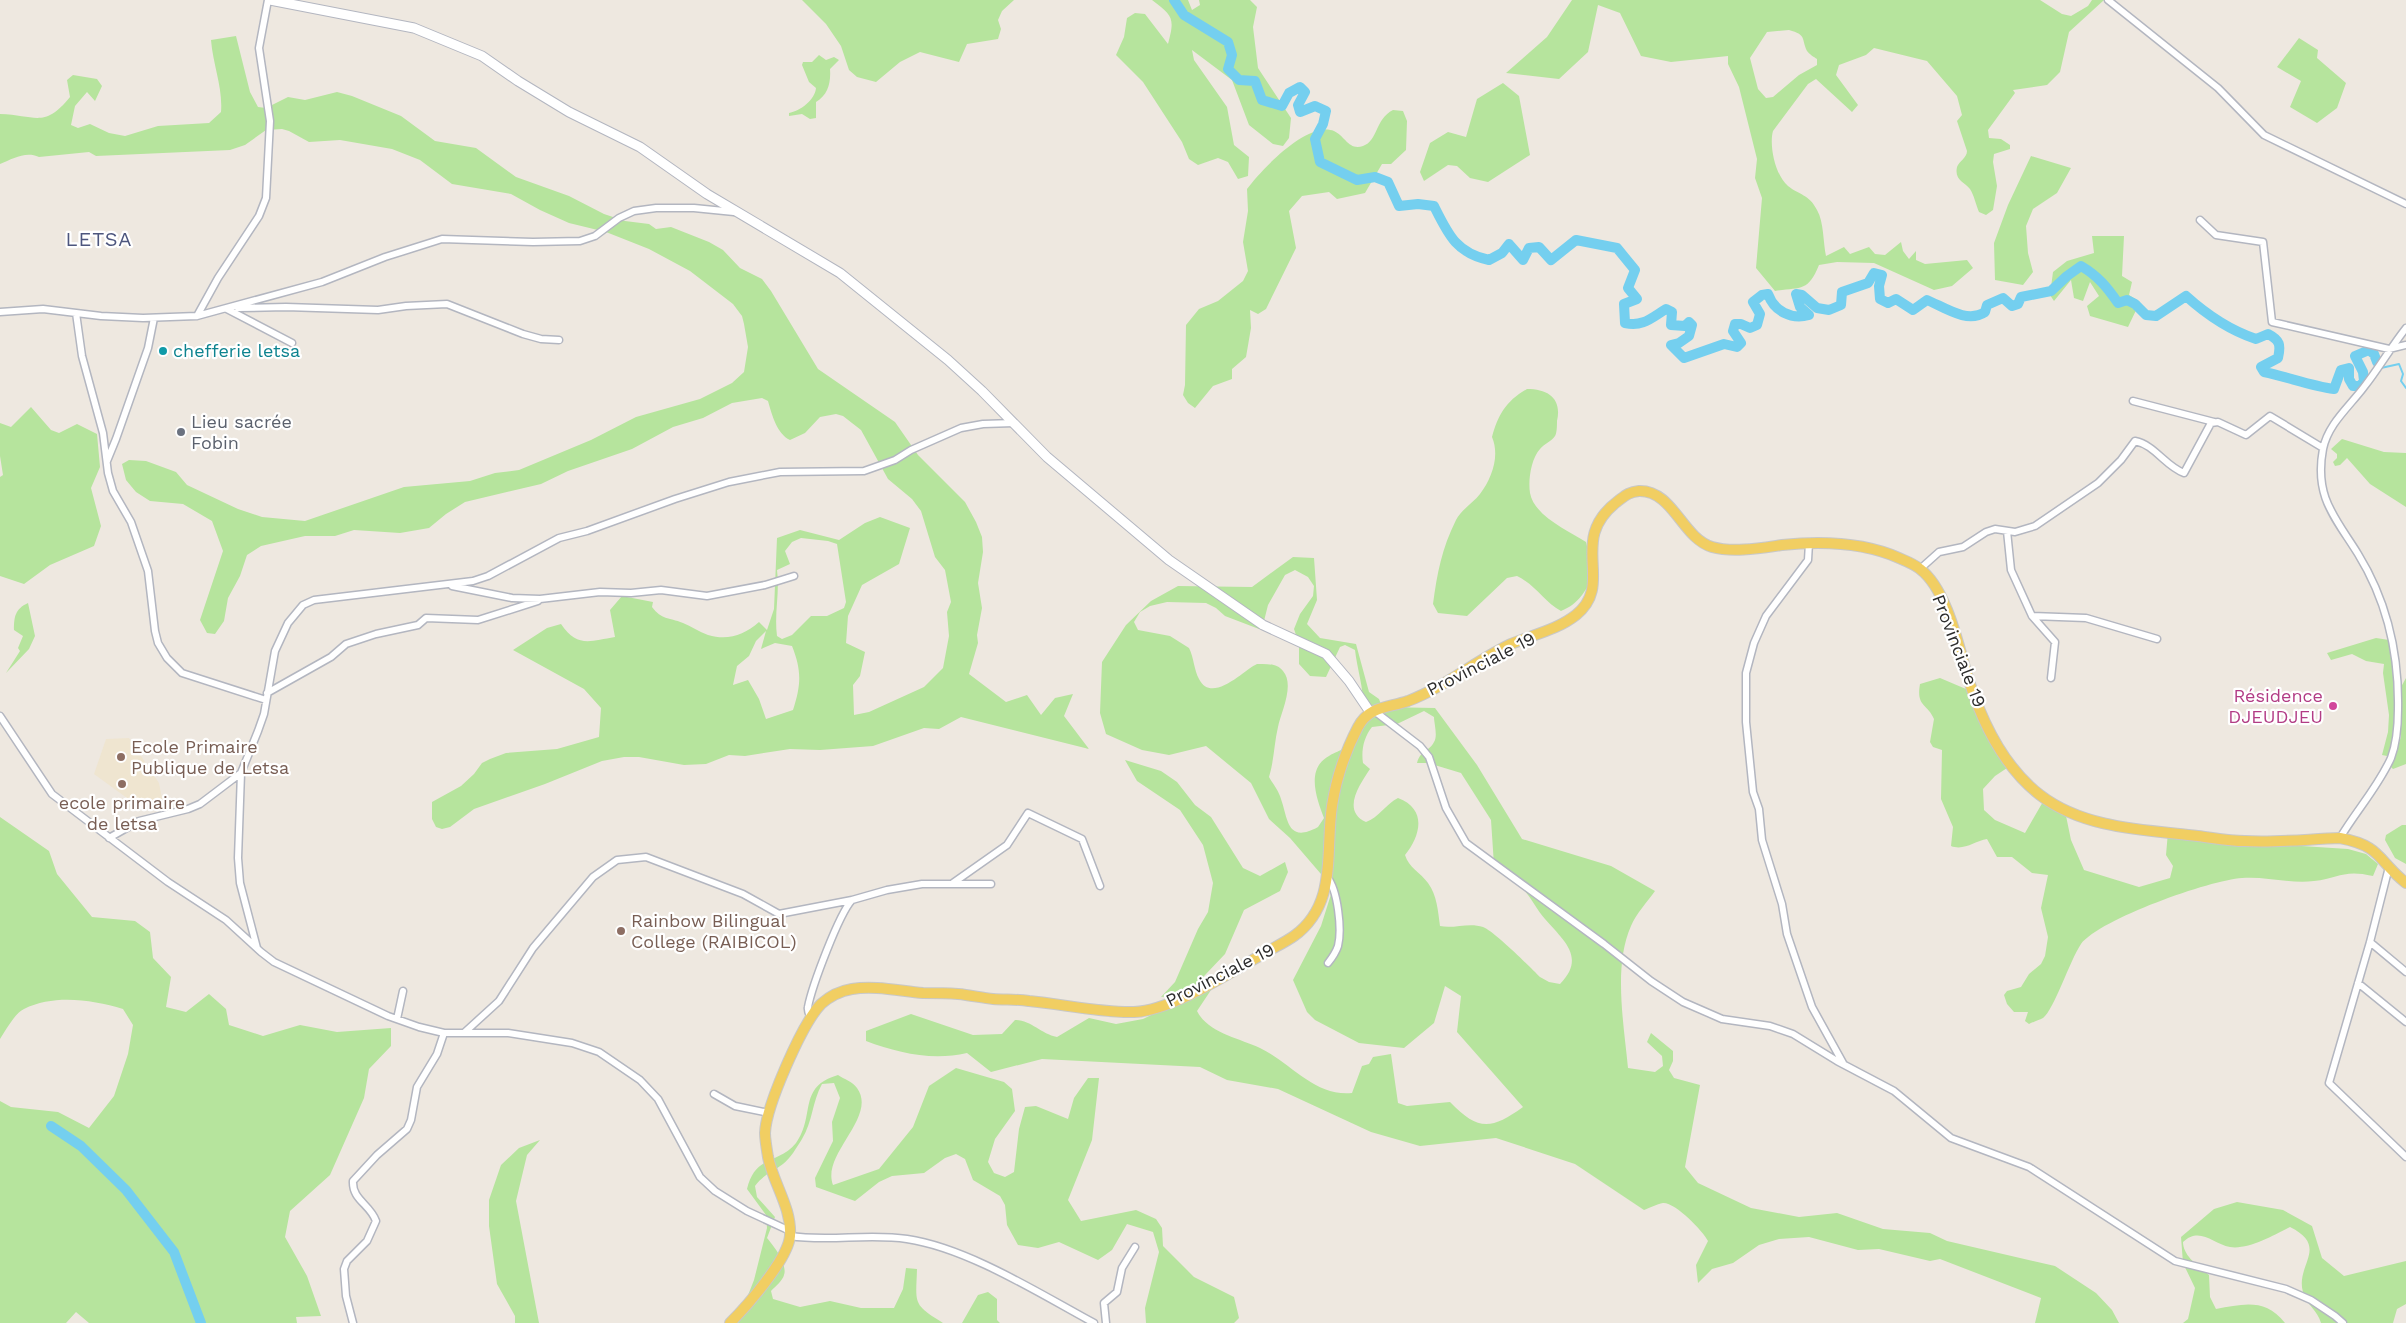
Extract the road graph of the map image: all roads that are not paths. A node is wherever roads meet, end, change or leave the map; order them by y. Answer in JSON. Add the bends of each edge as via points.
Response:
{"nodes":[{"id":1,"x":269,"y":0,"type":"edge"},
{"id":2,"x":2108,"y":0,"type":"edge"},
{"id":3,"x":2406,"y":204,"type":"edge"},
{"id":4,"x":736,"y":212,"type":"junction"},
{"id":5,"x":2200,"y":220,"type":"dead end"},
{"id":6,"x":230,"y":308,"type":"junction"},
{"id":7,"x":0,"y":312,"type":"edge"},
{"id":8,"x":76,"y":313,"type":"junction"},
{"id":9,"x":197,"y":316,"type":"junction"},
{"id":10,"x":154,"y":318,"type":"junction"},
{"id":11,"x":2406,"y":328,"type":"edge"},
{"id":12,"x":559,"y":340,"type":"dead end"},
{"id":13,"x":292,"y":343,"type":"dead end"},
{"id":14,"x":2406,"y":345,"type":"edge"},
{"id":15,"x":2390,"y":349,"type":"junction"},
{"id":16,"x":2132,"y":401,"type":"dead end"},
{"id":17,"x":2214,"y":422,"type":"junction"},
{"id":18,"x":1015,"y":423,"type":"junction"},
{"id":19,"x":2323,"y":448,"type":"junction"},
{"id":20,"x":107,"y":461,"type":"junction"},
{"id":21,"x":2007,"y":531,"type":"junction"},
{"id":22,"x":1810,"y":543,"type":"junction"},
{"id":23,"x":1920,"y":569,"type":"junction"},
{"id":24,"x":794,"y":576,"type":"dead end"},
{"id":25,"x":446,"y":584,"type":"junction"},
{"id":26,"x":540,"y":599,"type":"junction"},
{"id":27,"x":2032,"y":616,"type":"junction"},
{"id":28,"x":2157,"y":639,"type":"dead end"},
{"id":29,"x":2051,"y":678,"type":"dead end"},
{"id":30,"x":266,"y":696,"type":"junction"},
{"id":31,"x":1372,"y":711,"type":"junction"},
{"id":32,"x":0,"y":716,"type":"edge"},
{"id":33,"x":241,"y":773,"type":"junction"},
{"id":34,"x":109,"y":838,"type":"junction"},
{"id":35,"x":2340,"y":838,"type":"junction"},
{"id":36,"x":2390,"y":866,"type":"junction"},
{"id":37,"x":1328,"y":877,"type":"junction"},
{"id":38,"x":953,"y":883,"type":"junction"},
{"id":39,"x":2406,"y":883,"type":"edge"},
{"id":40,"x":991,"y":884,"type":"dead end"},
{"id":41,"x":1100,"y":886,"type":"dead end"},
{"id":42,"x":852,"y":900,"type":"junction"},
{"id":43,"x":2370,"y":942,"type":"junction"},
{"id":44,"x":256,"y":948,"type":"junction"},
{"id":45,"x":1328,"y":963,"type":"dead end"},
{"id":46,"x":2406,"y":972,"type":"edge"},
{"id":47,"x":2358,"y":982,"type":"junction"},
{"id":48,"x":403,"y":991,"type":"dead end"},
{"id":49,"x":811,"y":1018,"type":"junction"},
{"id":50,"x":397,"y":1019,"type":"junction"},
{"id":51,"x":2406,"y":1022,"type":"edge"},
{"id":52,"x":465,"y":1032,"type":"junction"},
{"id":53,"x":444,"y":1033,"type":"junction"},
{"id":54,"x":1844,"y":1065,"type":"junction"},
{"id":55,"x":714,"y":1094,"type":"dead end"},
{"id":56,"x":769,"y":1114,"type":"junction"},
{"id":57,"x":2406,"y":1157,"type":"edge"},
{"id":58,"x":790,"y":1234,"type":"junction"},
{"id":59,"x":1135,"y":1247,"type":"dead end"},
{"id":60,"x":353,"y":1323,"type":"edge"},
{"id":61,"x":730,"y":1323,"type":"edge"},
{"id":62,"x":1094,"y":1323,"type":"edge"},
{"id":63,"x":1106,"y":1323,"type":"edge"},
{"id":64,"x":2343,"y":1323,"type":"edge"}],
"edges":[{"from":1,"to":4,"type":"street","via":[[414,28],[454,43],[482,56],[569,112],[640,148]]},
{"from":1,"to":9,"type":"street","via":[[259,48],[270,121],[266,198],[259,216]]},
{"from":2,"to":3,"type":"street","via":[[2218,88],[2264,135]]},
{"from":4,"to":6,"type":"street","via":[[694,208],[634,211],[595,236],[580,241],[442,239],[322,282]]},
{"from":4,"to":18,"type":"street","via":[[858,285],[948,360]]},
{"from":5,"to":15,"type":"street","via":[[2216,234],[2263,242],[2272,322]]},
{"from":6,"to":9,"type":"street"},
{"from":6,"to":12,"type":"street","via":[[378,310],[447,304],[541,340]]},
{"from":6,"to":13,"type":"street"},
{"from":7,"to":8,"type":"street","via":[[43,309]]},
{"from":8,"to":10,"type":"street"},
{"from":8,"to":20,"type":"street","via":[[82,356],[98,411]]},
{"from":9,"to":10,"type":"street"},
{"from":10,"to":20,"type":"street","via":[[128,409]]},
{"from":11,"to":15,"type":"street"},
{"from":14,"to":15,"type":"street"},
{"from":15,"to":19,"type":"street","via":[[2334,424]]},
{"from":16,"to":17,"type":"street"},
{"from":17,"to":19,"type":"street","via":[[2246,435],[2270,416]]},
{"from":17,"to":21,"type":"street","via":[[2184,472],[2170,466],[2147,445],[2135,441],[2098,483],[2035,526]]},
{"from":18,"to":25,"type":"street","via":[[961,428],[895,460],[864,471],[780,472],[729,482],[559,538],[488,576]]},
{"from":18,"to":31,"type":"street","via":[[1047,457],[1169,560],[1262,625],[1326,654]]},
{"from":19,"to":35,"type":"street","via":[[2321,474],[2325,500],[2379,593],[2393,643],[2398,692],[2397,735],[2391,756]]},
{"from":20,"to":30,"type":"street","via":[[113,490],[131,522],[148,571],[155,631],[167,658],[182,673]]},
{"from":21,"to":23,"type":"street","via":[[1995,529],[1963,547],[1939,552]]},
{"from":21,"to":27,"type":"street","via":[[2011,570]]},
{"from":22,"to":23,"type":"main road","name":"Provinciale 19","via":[[1858,546],[1897,557]]},
{"from":22,"to":31,"type":"main road","name":"Provinciale 19","via":[[1758,548],[1709,546],[1695,537],[1662,499],[1647,492],[1630,493],[1610,508],[1594,530],[1593,590],[1587,603],[1574,617],[1510,645],[1419,696]]},
{"from":22,"to":54,"type":"street","via":[[1808,560],[1766,616],[1754,643],[1746,674],[1746,722],[1762,840],[1782,904],[1787,934],[1812,1008]]},
{"from":23,"to":35,"type":"main road","name":"Provinciale 19","via":[[1937,590],[1953,628],[1970,684],[2003,754],[2045,799],[2090,819],[2156,832],[2245,842]]},
{"from":24,"to":26,"type":"street","via":[[708,596],[661,590],[600,592]]},
{"from":25,"to":26,"type":"street","via":[[512,598]]},
{"from":25,"to":30,"type":"street","via":[[337,596],[302,605],[281,635]]},
{"from":26,"to":30,"type":"street","via":[[478,620],[426,618],[418,625],[346,644]]},
{"from":27,"to":28,"type":"street","via":[[2086,618]]},
{"from":27,"to":29,"type":"street","via":[[2055,642]]},
{"from":30,"to":33,"type":"street","via":[[258,731]]},
{"from":31,"to":37,"type":"main road","name":"Provinciale 19","via":[[1358,728],[1334,795]]},
{"from":31,"to":54,"type":"street","via":[[1425,751],[1434,766],[1453,823],[1466,844],[1476,852],[1684,1002],[1731,1021],[1782,1028]]},
{"from":32,"to":34,"type":"street","via":[[52,794]]},
{"from":33,"to":34,"type":"street","via":[[200,804],[139,821]]},
{"from":33,"to":44,"type":"street","via":[[239,875]]},
{"from":34,"to":44,"type":"street","via":[[226,920]]},
{"from":35,"to":36,"type":"main road","name":"Provinciale 19","via":[[2364,843]]},
{"from":36,"to":39,"type":"main road","name":"Provinciale 19"},
{"from":36,"to":43,"type":"street"},
{"from":37,"to":45,"type":"street","via":[[1336,898],[1339,938],[1338,948]]},
{"from":37,"to":49,"type":"main road","name":"Provinciale 19","via":[[1321,902],[1310,920],[1293,937],[1215,981],[1149,1009],[1130,1012],[1025,1000],[861,988],[831,996]]},
{"from":38,"to":40,"type":"street"},
{"from":38,"to":41,"type":"street","via":[[1007,845],[1028,813],[1082,839]]},
{"from":38,"to":42,"type":"street","via":[[905,886]]},
{"from":42,"to":49,"type":"street","via":[[819,972],[808,1008]]},
{"from":42,"to":52,"type":"street","via":[[779,914],[743,894],[646,857],[617,860],[594,877],[533,948],[499,1001]]},
{"from":43,"to":46,"type":"street"},
{"from":43,"to":47,"type":"street"},
{"from":44,"to":50,"type":"street","via":[[285,969]]},
{"from":47,"to":51,"type":"street"},
{"from":47,"to":57,"type":"street","via":[[2329,1083]]},
{"from":48,"to":50,"type":"street"},
{"from":49,"to":56,"type":"main road","name":"Provinciale 19","via":[[796,1045]]},
{"from":50,"to":53,"type":"street"},
{"from":52,"to":53,"type":"street"},
{"from":52,"to":58,"type":"street","via":[[508,1033],[572,1043],[612,1060],[640,1080],[658,1099],[700,1177],[715,1191]]},
{"from":53,"to":60,"type":"street","via":[[437,1054],[417,1087],[407,1129],[353,1181],[356,1197],[376,1221],[367,1241],[344,1268],[346,1296]]},
{"from":54,"to":64,"type":"street","via":[[1894,1091],[1951,1138],[2029,1167],[2175,1261],[2286,1289],[2311,1300]]},
{"from":55,"to":56,"type":"street","via":[[734,1106]]},
{"from":56,"to":58,"type":"main road","name":"Provinciale 19","via":[[765,1133],[767,1149]]},
{"from":58,"to":61,"type":"main road","via":[[785,1251],[773,1270]]},
{"from":58,"to":62,"type":"street","via":[[815,1240],[863,1237],[918,1241],[981,1263]]},
{"from":59,"to":63,"type":"street","via":[[1122,1268],[1117,1292],[1104,1303]]}]}
